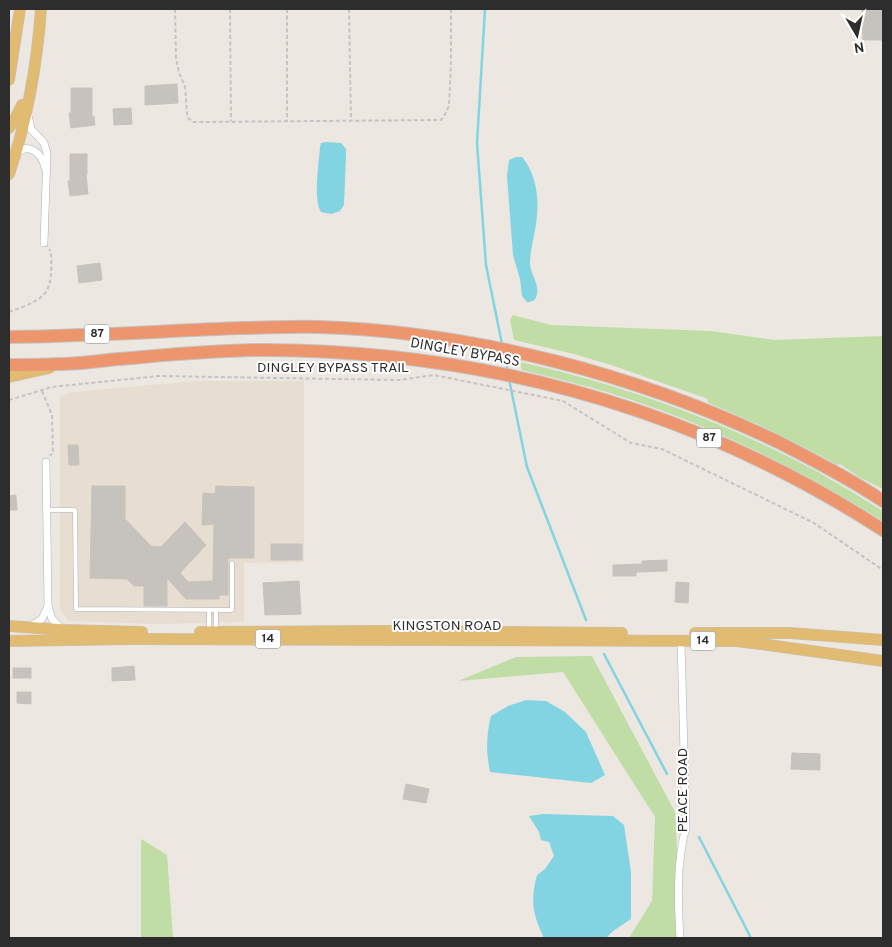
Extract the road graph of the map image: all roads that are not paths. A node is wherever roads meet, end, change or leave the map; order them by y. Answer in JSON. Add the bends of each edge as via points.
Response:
{"nodes":[{"id":1,"x":20,"y":9,"type":"edge"},
{"id":2,"x":41,"y":9,"type":"edge"},
{"id":3,"x":9,"y":80,"type":"edge"},
{"id":4,"x":32,"y":82,"type":"junction"},
{"id":5,"x":27,"y":107,"type":"junction"},
{"id":6,"x":9,"y":128,"type":"edge"},
{"id":7,"x":15,"y":154,"type":"junction"},
{"id":8,"x":9,"y":174,"type":"edge"},
{"id":9,"x":46,"y":176,"type":"junction"},
{"id":10,"x":44,"y":243,"type":"road end"},
{"id":11,"x":11,"y":337,"type":"edge"},
{"id":12,"x":60,"y":364,"type":"junction"},
{"id":13,"x":9,"y":365,"type":"edge"},
{"id":14,"x":9,"y":377,"type":"edge"},
{"id":15,"x":46,"y":462,"type":"road end"},
{"id":16,"x":883,"y":501,"type":"edge"},
{"id":17,"x":47,"y":510,"type":"junction"},
{"id":18,"x":883,"y":530,"type":"edge"},
{"id":19,"x":232,"y":563,"type":"dead end"},
{"id":20,"x":48,"y":606,"type":"junction"},
{"id":21,"x":209,"y":610,"type":"junction"},
{"id":22,"x":216,"y":610,"type":"junction"},
{"id":23,"x":9,"y":626,"type":"edge"},
{"id":24,"x":29,"y":627,"type":"junction"},
{"id":25,"x":62,"y":630,"type":"junction"},
{"id":26,"x":790,"y":633,"type":"junction"},
{"id":27,"x":213,"y":635,"type":"junction"},
{"id":28,"x":681,"y":637,"type":"junction"},
{"id":29,"x":883,"y":640,"type":"edge"},
{"id":30,"x":9,"y":641,"type":"edge"},
{"id":31,"x":883,"y":659,"type":"edge"},
{"id":32,"x":680,"y":938,"type":"edge"}],
"edges":[{"from":1,"to":3,"type":"main road"},
{"from":2,"to":4,"type":"main road"},
{"from":4,"to":5,"type":"main road"},
{"from":4,"to":6,"type":"main road"},
{"from":5,"to":7,"type":"main road"},
{"from":5,"to":9,"type":"street","via":[[31,129],[46,146]]},
{"from":7,"to":8,"type":"main road"},
{"from":7,"to":9,"type":"street","via":[[25,149],[37,152],[43,160]]},
{"from":9,"to":10,"type":"street"},
{"from":11,"to":16,"type":"highway","name":"DINGLEY BYPASS","number":"87","via":[[317,327],[411,334],[491,347],[600,374],[743,425],[816,461]]},
{"from":12,"to":13,"type":"highway","name":"DINGLEY BYPASS","number":"87"},
{"from":12,"to":14,"type":"main road"},
{"from":12,"to":18,"type":"highway","name":"DINGLEY BYPASS","number":"87","via":[[262,350],[386,356],[522,378],[621,405],[707,437],[800,481]]},
{"from":15,"to":17,"type":"street"},
{"from":17,"to":20,"type":"street"},
{"from":17,"to":21,"type":"lane","via":[[76,510],[76,609]]},
{"from":19,"to":22,"type":"lane","via":[[232,610]]},
{"from":20,"to":24,"type":"street","via":[[42,619]]},
{"from":20,"to":25,"type":"street","via":[[52,619]]},
{"from":21,"to":22,"type":"lane"},
{"from":21,"to":27,"type":"lane"},
{"from":22,"to":27,"type":"lane"},
{"from":23,"to":24,"type":"main road","name":"KINGSTON ROAD","number":"14"},
{"from":24,"to":25,"type":"main road","name":"KINGSTON ROAD","number":"14"},
{"from":25,"to":27,"type":"main road","name":"KINGSTON ROAD","number":"14"},
{"from":26,"to":28,"type":"main road","name":"KINGSTON ROAD","number":"14"},
{"from":26,"to":29,"type":"main road","name":"KINGSTON ROAD","number":"14"},
{"from":26,"to":31,"type":"main road","via":[[793,640],[862,651]]},
{"from":27,"to":28,"type":"main road","name":"KINGSTON ROAD","number":"14"},
{"from":27,"to":30,"type":"main road","name":"KINGSTON ROAD","number":"14"},
{"from":28,"to":31,"type":"main road","name":"KINGSTON ROAD","number":"14"},
{"from":28,"to":32,"type":"street","name":"PEACE ROAD","via":[[686,827],[680,846]]}]}
